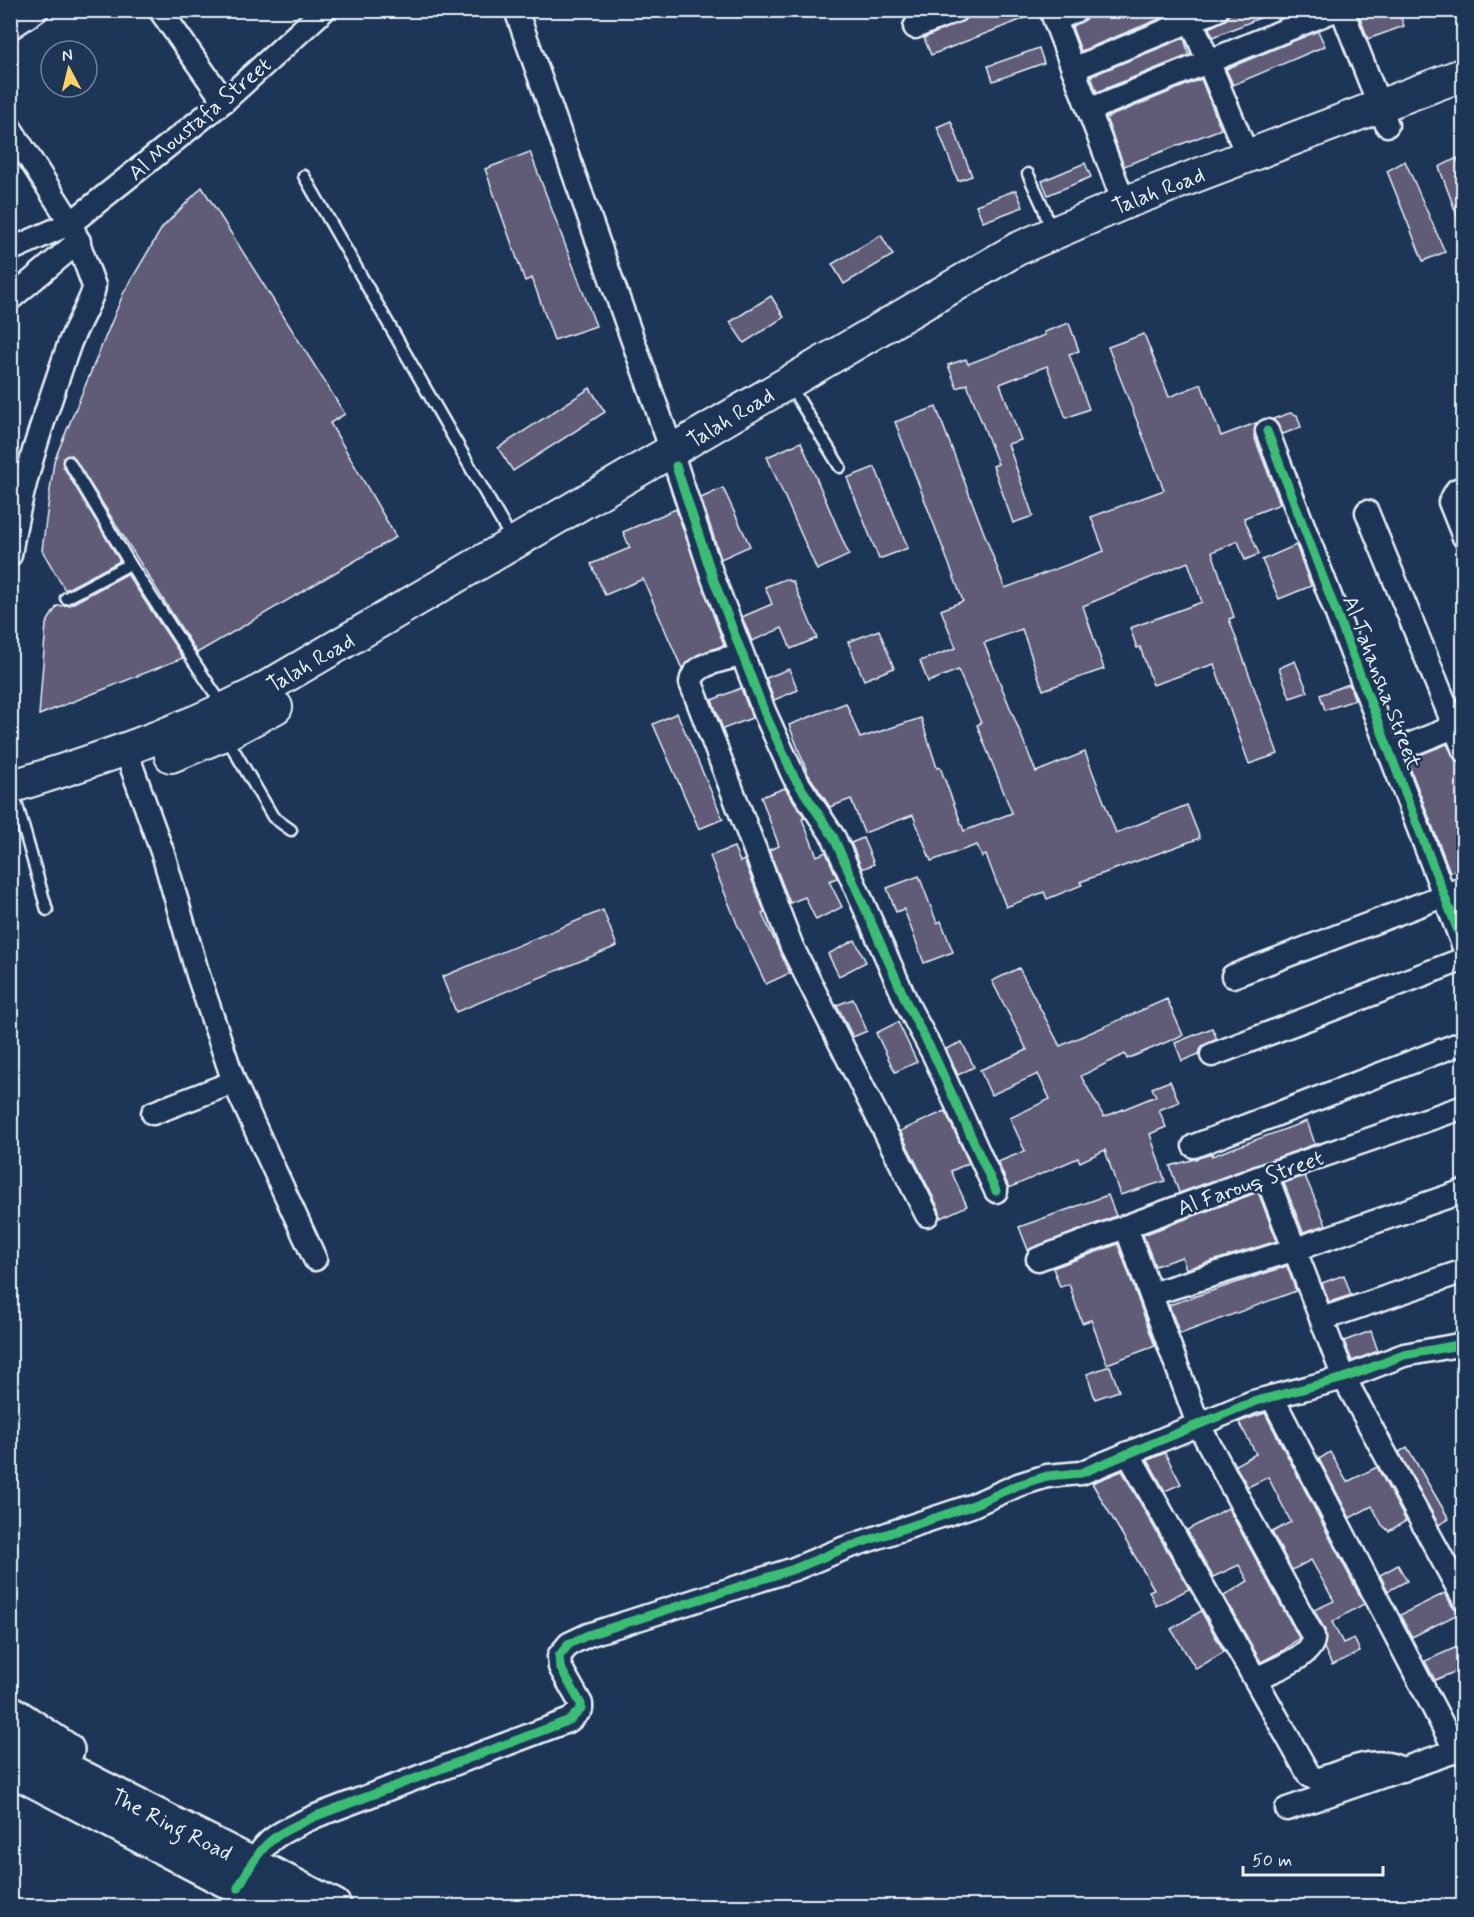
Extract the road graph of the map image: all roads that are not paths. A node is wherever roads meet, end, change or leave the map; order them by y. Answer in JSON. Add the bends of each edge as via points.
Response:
{"nodes":[{"id":1,"x":37,"y":10,"type":"edge"},
{"id":2,"x":324,"y":10,"type":"edge"},
{"id":3,"x":516,"y":10,"type":"edge"},
{"id":4,"x":957,"y":10,"type":"edge"},
{"id":5,"x":1077,"y":10,"type":"edge"},
{"id":6,"x":1218,"y":10,"type":"edge"},
{"id":7,"x":1335,"y":10,"type":"edge"},
{"id":8,"x":1342,"y":10,"type":"edge"},
{"id":9,"x":171,"y":14,"type":"edge"},
{"id":10,"x":1053,"y":15,"type":"edge"},
{"id":11,"x":1190,"y":16,"type":"edge"},
{"id":12,"x":915,"y":27,"type":"dead end"},
{"id":13,"x":10,"y":28,"type":"edge"},
{"id":14,"x":1208,"y":61,"type":"junction"},
{"id":15,"x":1073,"y":69,"type":"junction"},
{"id":16,"x":1464,"y":74,"type":"edge"},
{"id":17,"x":1464,"y":97,"type":"edge"},
{"id":18,"x":224,"y":101,"type":"junction"},
{"id":19,"x":1089,"y":110,"type":"junction"},
{"id":20,"x":1383,"y":115,"type":"junction"},
{"id":21,"x":10,"y":128,"type":"edge"},
{"id":22,"x":1247,"y":155,"type":"junction"},
{"id":23,"x":1028,"y":174,"type":"dead end"},
{"id":24,"x":304,"y":176,"type":"dead end"},
{"id":25,"x":1124,"y":203,"type":"junction"},
{"id":26,"x":75,"y":232,"type":"junction"},
{"id":27,"x":1051,"y":233,"type":"junction"},
{"id":28,"x":10,"y":250,"type":"edge"},
{"id":29,"x":10,"y":299,"type":"edge"},
{"id":30,"x":797,"y":397,"type":"junction"},
{"id":31,"x":1267,"y":431,"type":"dead end"},
{"id":32,"x":674,"y":459,"type":"junction"},
{"id":33,"x":69,"y":462,"type":"dead end"},
{"id":34,"x":840,"y":467,"type":"dead end"},
{"id":35,"x":1464,"y":488,"type":"edge"},
{"id":36,"x":1367,"y":512,"type":"dead end"},
{"id":37,"x":553,"y":531,"type":"junction"},
{"id":38,"x":1464,"y":537,"type":"edge"},
{"id":39,"x":514,"y":543,"type":"junction"},
{"id":40,"x":10,"y":555,"type":"edge"},
{"id":41,"x":130,"y":564,"type":"junction"},
{"id":42,"x":66,"y":598,"type":"dead end"},
{"id":43,"x":741,"y":655,"type":"junction"},
{"id":44,"x":226,"y":721,"type":"junction"},
{"id":45,"x":1459,"y":725,"type":"edge"},
{"id":46,"x":1464,"y":750,"type":"edge"},
{"id":47,"x":1389,"y":753,"type":"junction"},
{"id":48,"x":129,"y":761,"type":"junction"},
{"id":49,"x":12,"y":793,"type":"edge"},
{"id":50,"x":291,"y":830,"type":"dead end"},
{"id":51,"x":1454,"y":892,"type":"edge"},
{"id":52,"x":47,"y":910,"type":"dead end"},
{"id":53,"x":1464,"y":947,"type":"edge"},
{"id":54,"x":1464,"y":959,"type":"edge"},
{"id":55,"x":1233,"y":976,"type":"dead end"},
{"id":56,"x":1464,"y":1042,"type":"edge"},
{"id":57,"x":1212,"y":1055,"type":"dead end"},
{"id":58,"x":234,"y":1082,"type":"junction"},
{"id":59,"x":1464,"y":1107,"type":"edge"},
{"id":60,"x":153,"y":1113,"type":"dead end"},
{"id":61,"x":1194,"y":1146,"type":"dead end"},
{"id":62,"x":1266,"y":1175,"type":"junction"},
{"id":63,"x":996,"y":1191,"type":"dead end"},
{"id":64,"x":1464,"y":1191,"type":"edge"},
{"id":65,"x":927,"y":1215,"type":"dead end"},
{"id":66,"x":1126,"y":1227,"type":"junction"},
{"id":67,"x":1296,"y":1249,"type":"junction"},
{"id":68,"x":315,"y":1259,"type":"dead end"},
{"id":69,"x":1038,"y":1260,"type":"dead end"},
{"id":70,"x":1464,"y":1271,"type":"edge"},
{"id":71,"x":1150,"y":1294,"type":"junction"},
{"id":72,"x":1322,"y":1319,"type":"junction"},
{"id":73,"x":1464,"y":1344,"type":"edge"},
{"id":74,"x":1344,"y":1378,"type":"junction"},
{"id":75,"x":1272,"y":1397,"type":"junction"},
{"id":76,"x":1198,"y":1424,"type":"junction"},
{"id":77,"x":1128,"y":1453,"type":"junction"},
{"id":78,"x":1464,"y":1599,"type":"edge"},
{"id":79,"x":1255,"y":1679,"type":"junction"},
{"id":80,"x":10,"y":1712,"type":"edge"},
{"id":81,"x":10,"y":1742,"type":"edge"},
{"id":82,"x":1460,"y":1750,"type":"edge"},
{"id":83,"x":10,"y":1768,"type":"edge"},
{"id":84,"x":1402,"y":1770,"type":"junction"},
{"id":85,"x":10,"y":1786,"type":"edge"},
{"id":86,"x":84,"y":1807,"type":"junction"},
{"id":87,"x":1287,"y":1809,"type":"dead end"},
{"id":88,"x":170,"y":1824,"type":"junction"},
{"id":89,"x":244,"y":1876,"type":"junction"},
{"id":90,"x":274,"y":1906,"type":"edge"},
{"id":91,"x":334,"y":1906,"type":"edge"}],
"edges":[{"from":1,"to":13,"type":"street"},
{"from":2,"to":18,"type":"street","name":"Al Moustafa Street"},
{"from":3,"to":32,"type":"street"},
{"from":4,"to":12,"type":"street"},
{"from":5,"to":10,"type":"street"},
{"from":6,"to":11,"type":"street"},
{"from":7,"to":14,"type":"street"},
{"from":8,"to":20,"type":"street"},
{"from":9,"to":18,"type":"street"},
{"from":10,"to":15,"type":"street"},
{"from":11,"to":14,"type":"street"},
{"from":11,"to":15,"type":"street"},
{"from":14,"to":19,"type":"street"},
{"from":14,"to":22,"type":"street"},
{"from":15,"to":19,"type":"street"},
{"from":16,"to":20,"type":"main road","name":"Talah Road"},
{"from":17,"to":20,"type":"main road","name":"Talah Road"},
{"from":18,"to":26,"type":"street","name":"Al Moustafa Street"},
{"from":19,"to":25,"type":"street"},
{"from":20,"to":22,"type":"main road","name":"Talah Road"},
{"from":20,"to":30,"type":"main road","name":"Talah Road","via":[[1047,256]]},
{"from":21,"to":26,"type":"street"},
{"from":22,"to":25,"type":"main road","name":"Talah Road"},
{"from":23,"to":27,"type":"lane"},
{"from":24,"to":39,"type":"lane"},
{"from":25,"to":27,"type":"main road","name":"Talah Road"},
{"from":26,"to":28,"type":"street"},
{"from":26,"to":29,"type":"street","name":"Al Moustafa Street"},
{"from":26,"to":40,"type":"street","via":[[94,291],[76,324],[35,445]]},
{"from":27,"to":32,"type":"main road","name":"Talah Road","via":[[984,267]]},
{"from":30,"to":32,"type":"main road","name":"Talah Road"},
{"from":30,"to":34,"type":"lane"},
{"from":31,"to":47,"type":"street","name":"Al Tahansha Street"},
{"from":32,"to":37,"type":"main road","name":"Talah Road"},
{"from":32,"to":43,"type":"street"},
{"from":33,"to":41,"type":"lane"},
{"from":35,"to":38,"type":"street","via":[[1456,490],[1450,502]]},
{"from":36,"to":45,"type":"street"},
{"from":37,"to":39,"type":"main road","name":"Talah Road"},
{"from":37,"to":44,"type":"main road","name":"Talah Road"},
{"from":39,"to":44,"type":"main road","name":"Talah Road","via":[[284,678]]},
{"from":41,"to":42,"type":"lane"},
{"from":41,"to":44,"type":"lane"},
{"from":43,"to":63,"type":"street","via":[[794,777],[834,838]]},
{"from":43,"to":65,"type":"street","via":[[699,668],[691,683],[792,947]]},
{"from":44,"to":48,"type":"main road","name":"Talah Road"},
{"from":44,"to":50,"type":"lane","via":[[273,817]]},
{"from":45,"to":46,"type":"street"},
{"from":45,"to":47,"type":"street"},
{"from":47,"to":51,"type":"street","name":"Al Tahansha Street"},
{"from":48,"to":49,"type":"main road","name":"Talah Road"},
{"from":48,"to":58,"type":"street","via":[[164,857]]},
{"from":49,"to":52,"type":"lane"},
{"from":51,"to":53,"type":"street","name":"Al Tahansha Street"},
{"from":51,"to":55,"type":"street"},
{"from":54,"to":57,"type":"street"},
{"from":56,"to":61,"type":"street"},
{"from":58,"to":60,"type":"street"},
{"from":58,"to":68,"type":"street"},
{"from":59,"to":62,"type":"street","name":"Al Farouq Street"},
{"from":62,"to":66,"type":"street","name":"Al Farouq Street"},
{"from":62,"to":67,"type":"street"},
{"from":64,"to":67,"type":"street"},
{"from":66,"to":69,"type":"street","name":"Al Farouq Street"},
{"from":66,"to":71,"type":"street"},
{"from":67,"to":71,"type":"street"},
{"from":67,"to":72,"type":"street"},
{"from":70,"to":72,"type":"street"},
{"from":71,"to":76,"type":"street"},
{"from":72,"to":74,"type":"street"},
{"from":73,"to":74,"type":"street","via":[[1404,1355]]},
{"from":74,"to":75,"type":"street"},
{"from":74,"to":78,"type":"street"},
{"from":75,"to":76,"type":"street"},
{"from":75,"to":82,"type":"street"},
{"from":76,"to":77,"type":"street"},
{"from":76,"to":79,"type":"street","via":[[1313,1636],[1307,1653]]},
{"from":77,"to":79,"type":"street"},
{"from":77,"to":89,"type":"street","via":[[1081,1473],[1047,1476],[1018,1485],[794,1569],[569,1644],[559,1656],[560,1667],[581,1704],[570,1720],[316,1816],[266,1841]]},
{"from":79,"to":84,"type":"street","via":[[1312,1778],[1317,1780],[1372,1763],[1394,1764]]},
{"from":80,"to":88,"type":"highway","via":[[144,1798]]},
{"from":81,"to":88,"type":"highway","name":"The Ring Road"},
{"from":82,"to":84,"type":"street"},
{"from":83,"to":86,"type":"highway","name":"The Ring Road"},
{"from":84,"to":87,"type":"street"},
{"from":85,"to":86,"type":"highway"},
{"from":86,"to":89,"type":"highway","name":"The Ring Road"},
{"from":88,"to":89,"type":"highway","name":"The Ring Road"},
{"from":89,"to":90,"type":"highway","name":"The Ring Road"},
{"from":89,"to":91,"type":"highway","name":"The Ring Road"}]}
